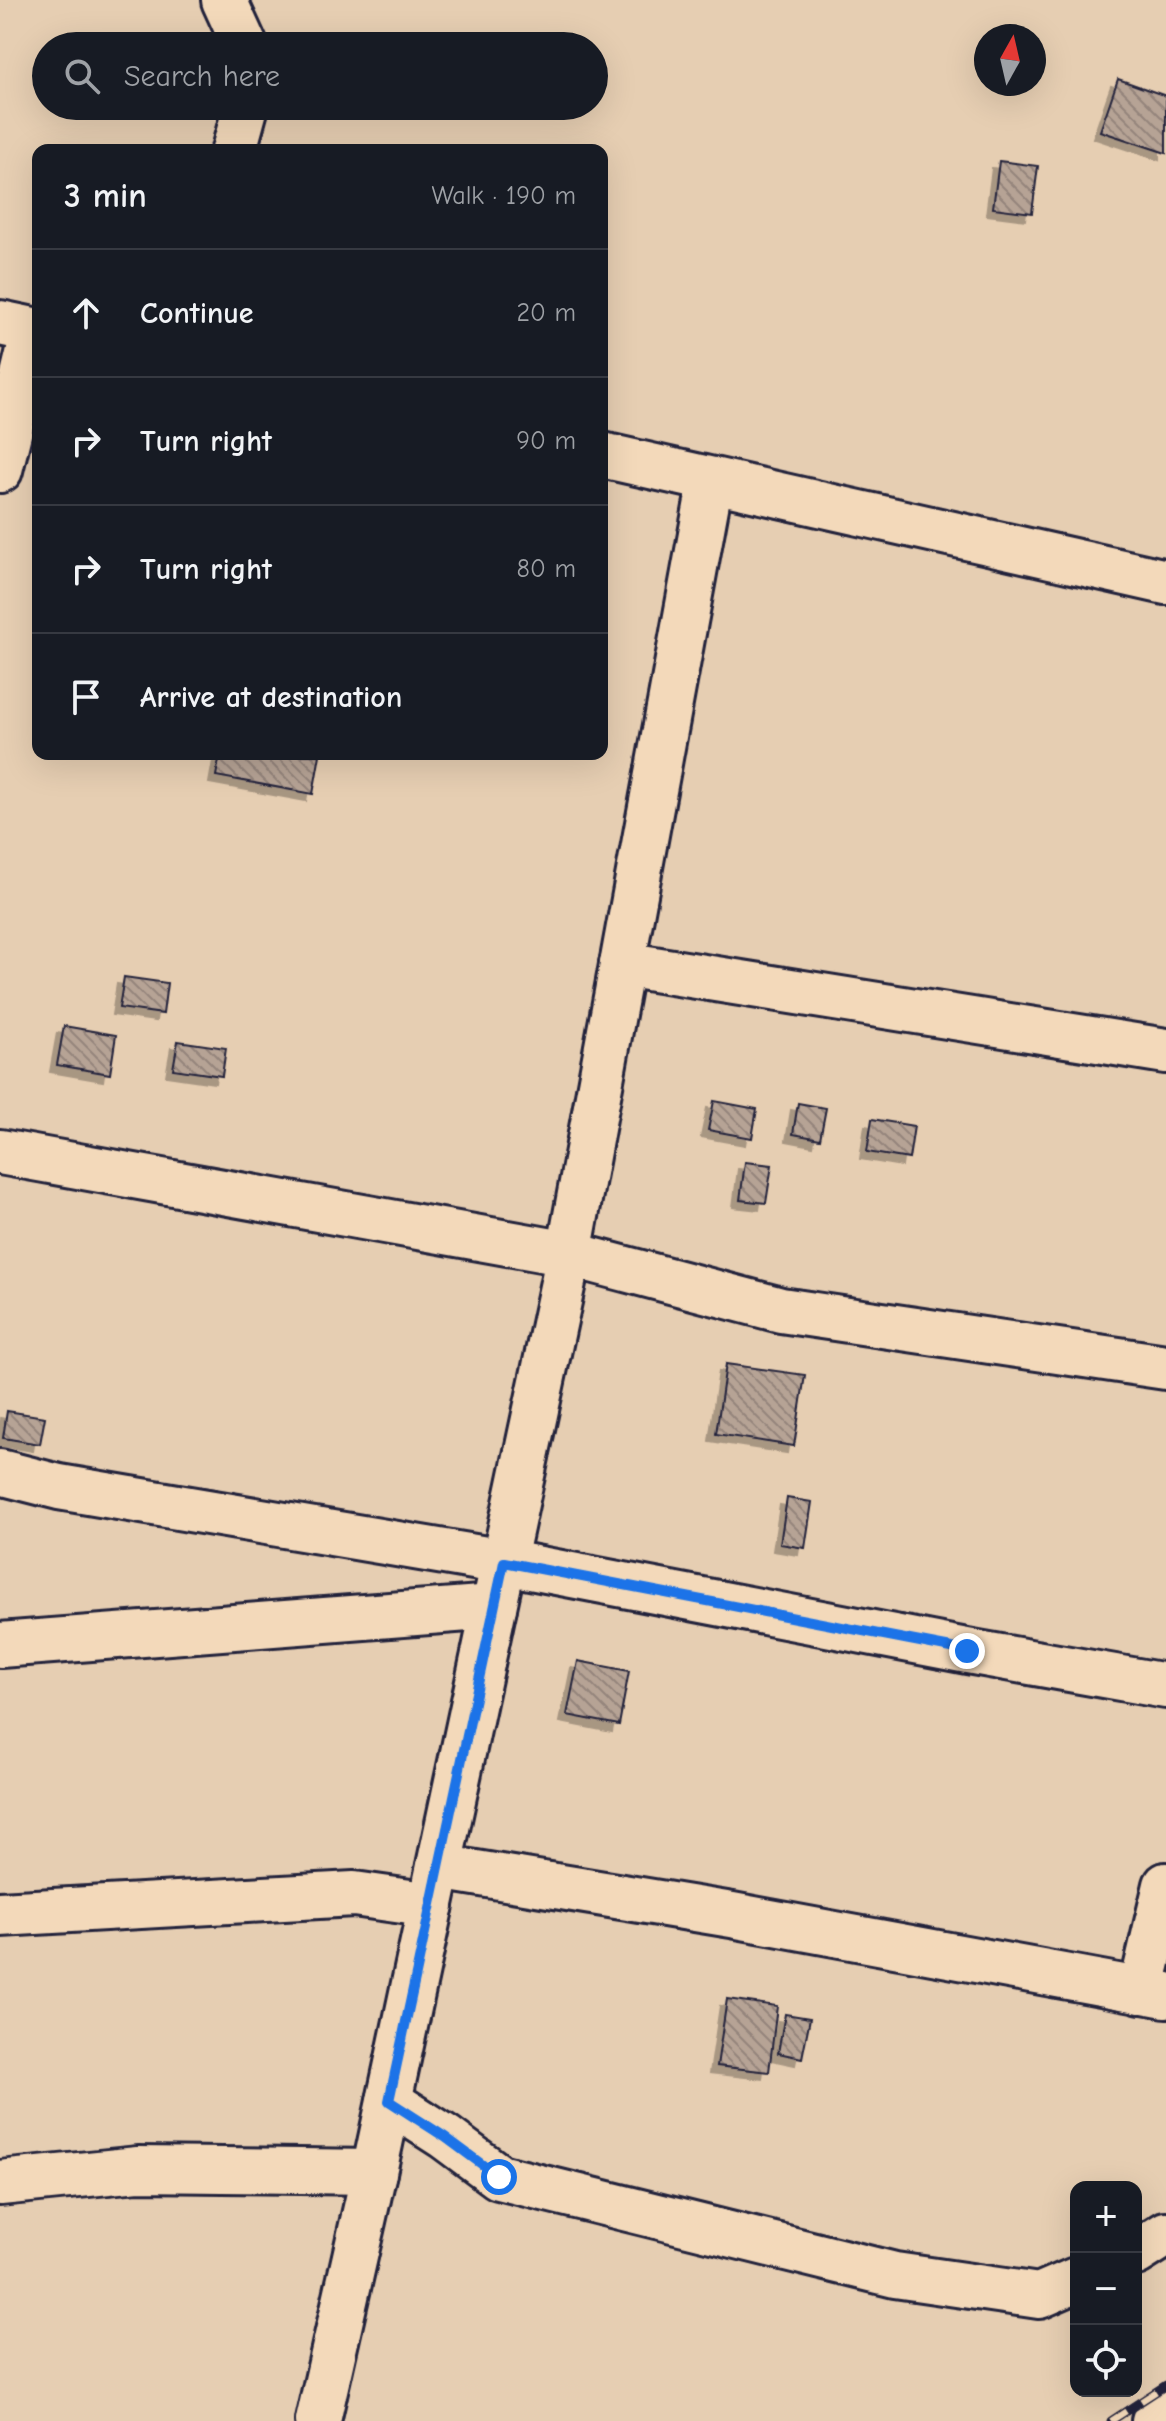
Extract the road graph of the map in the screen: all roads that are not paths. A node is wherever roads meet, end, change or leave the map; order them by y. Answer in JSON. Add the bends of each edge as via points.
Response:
{"nodes":[{"id":1,"x":224,"y":0,"type":"edge"},
{"id":2,"x":239,"y":32,"type":"edge"},
{"id":3,"x":242,"y":120,"type":"edge"},
{"id":4,"x":236,"y":144,"type":"edge"},
{"id":5,"x":24,"y":328,"type":"edge"},
{"id":6,"x":608,"y":456,"type":"edge"},
{"id":7,"x":0,"y":470,"type":"edge"},
{"id":8,"x":711,"y":480,"type":"junction"},
{"id":9,"x":1166,"y":582,"type":"edge"},
{"id":10,"x":622,"y":964,"type":"junction"},
{"id":11,"x":1166,"y":1051,"type":"edge"},
{"id":12,"x":0,"y":1152,"type":"edge"},
{"id":13,"x":569,"y":1254,"type":"junction"},
{"id":14,"x":1166,"y":1367,"type":"edge"},
{"id":15,"x":0,"y":1472,"type":"edge"},
{"id":16,"x":504,"y":1562,"type":"junction"},
{"id":17,"x":494,"y":1607,"type":"junction"},
{"id":18,"x":0,"y":1645,"type":"edge"},
{"id":19,"x":1166,"y":1686,"type":"edge"},
{"id":20,"x":1166,"y":1885,"type":"edge"},
{"id":21,"x":435,"y":1886,"type":"junction"},
{"id":22,"x":0,"y":1914,"type":"edge"},
{"id":23,"x":1154,"y":1993,"type":"edge"},
{"id":24,"x":389,"y":2101,"type":"junction"},
{"id":25,"x":374,"y":2172,"type":"junction"},
{"id":26,"x":0,"y":2183,"type":"edge"},
{"id":27,"x":1166,"y":2234,"type":"edge"},
{"id":28,"x":1142,"y":2249,"type":"edge"},
{"id":29,"x":1070,"y":2283,"type":"edge"},
{"id":30,"x":1166,"y":2413,"type":"edge"},
{"id":31,"x":318,"y":2421,"type":"edge"},
{"id":32,"x":1154,"y":2421,"type":"edge"}],
"edges":[{"from":1,"to":2,"type":"street"},
{"from":3,"to":4,"type":"street"},
{"from":5,"to":7,"type":"street"},
{"from":6,"to":8,"type":"street"},
{"from":8,"to":9,"type":"street"},
{"from":8,"to":10,"type":"street"},
{"from":10,"to":11,"type":"street"},
{"from":10,"to":13,"type":"street"},
{"from":12,"to":13,"type":"street"},
{"from":13,"to":14,"type":"street","via":[[781,1310]]},
{"from":13,"to":16,"type":"street"},
{"from":15,"to":16,"type":"street","via":[[59,1487]]},
{"from":16,"to":17,"type":"street"},
{"from":16,"to":19,"type":"street"},
{"from":17,"to":18,"type":"street"},
{"from":17,"to":21,"type":"street"},
{"from":20,"to":23,"type":"street"},
{"from":21,"to":22,"type":"street"},
{"from":21,"to":23,"type":"street","via":[[732,1915]]},
{"from":21,"to":24,"type":"street"},
{"from":24,"to":25,"type":"street"},
{"from":24,"to":29,"type":"street","via":[[499,2177],[895,2275],[1039,2296]]},
{"from":25,"to":26,"type":"street","via":[[138,2169]]},
{"from":25,"to":31,"type":"street"},
{"from":27,"to":28,"type":"street"},
{"from":30,"to":32,"type":"street"}]}
